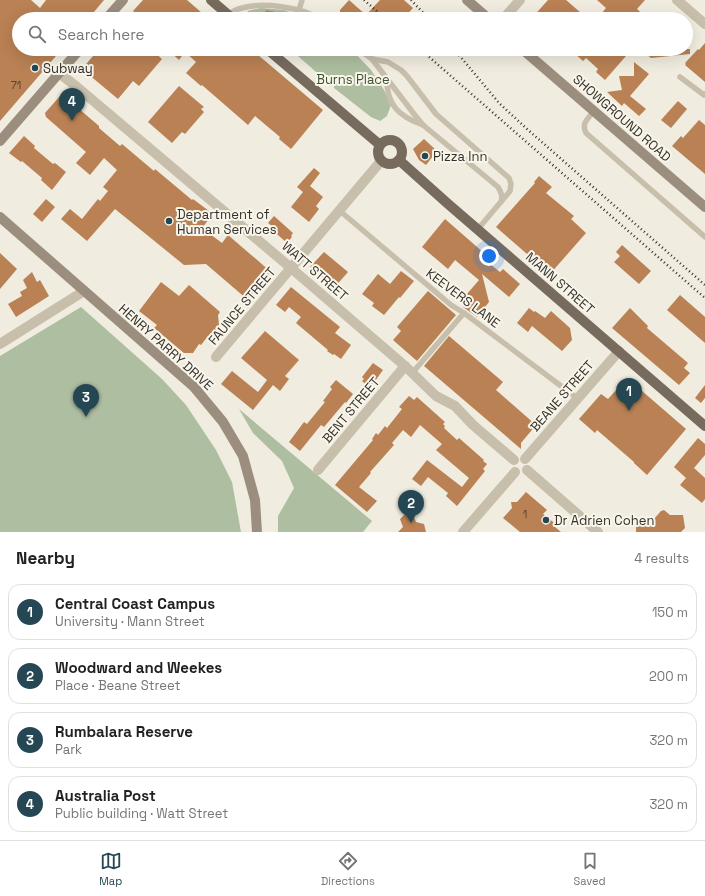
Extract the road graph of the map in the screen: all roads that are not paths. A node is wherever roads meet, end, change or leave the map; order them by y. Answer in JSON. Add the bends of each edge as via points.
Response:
{"nodes":[{"id":1,"x":123,"y":0,"type":"edge"},
{"id":2,"x":211,"y":0,"type":"edge"},
{"id":3,"x":302,"y":0,"type":"edge"},
{"id":4,"x":467,"y":0,"type":"edge"},
{"id":5,"x":520,"y":0,"type":"edge"},
{"id":6,"x":677,"y":0,"type":"edge"},
{"id":7,"x":299,"y":10,"type":"junction"},
{"id":8,"x":112,"y":12,"type":"edge"},
{"id":9,"x":224,"y":12,"type":"edge"},
{"id":10,"x":236,"y":12,"type":"edge"},
{"id":11,"x":305,"y":12,"type":"edge"},
{"id":12,"x":481,"y":12,"type":"edge"},
{"id":13,"x":509,"y":12,"type":"edge"},
{"id":14,"x":691,"y":12,"type":"edge"},
{"id":15,"x":693,"y":14,"type":"edge"},
{"id":16,"x":705,"y":24,"type":"edge"},
{"id":17,"x":74,"y":56,"type":"edge"},
{"id":18,"x":274,"y":56,"type":"edge"},
{"id":19,"x":368,"y":56,"type":"edge"},
{"id":20,"x":530,"y":56,"type":"edge"},
{"id":21,"x":372,"y":59,"type":"junction"},
{"id":22,"x":59,"y":73,"type":"junction"},
{"id":23,"x":680,"y":77,"type":"dead end"},
{"id":24,"x":387,"y":79,"type":"junction"},
{"id":25,"x":705,"y":94,"type":"edge"},
{"id":26,"x":594,"y":111,"type":"junction"},
{"id":27,"x":423,"y":125,"type":"junction"},
{"id":28,"x":0,"y":141,"type":"edge"},
{"id":29,"x":380,"y":145,"type":"junction"},
{"id":30,"x":399,"y":160,"type":"junction"},
{"id":31,"x":381,"y":161,"type":"junction"},
{"id":32,"x":501,"y":202,"type":"junction"},
{"id":33,"x":705,"y":207,"type":"edge"},
{"id":34,"x":340,"y":211,"type":"junction"},
{"id":35,"x":0,"y":217,"type":"edge"},
{"id":36,"x":478,"y":229,"type":"junction"},
{"id":37,"x":705,"y":237,"type":"edge"},
{"id":38,"x":291,"y":268,"type":"junction"},
{"id":39,"x":84,"y":291,"type":"junction"},
{"id":40,"x":464,"y":313,"type":"junction"},
{"id":41,"x":0,"y":344,"type":"edge"},
{"id":42,"x":618,"y":350,"type":"junction"},
{"id":43,"x":216,"y":357,"type":"dead end"},
{"id":44,"x":409,"y":369,"type":"junction"},
{"id":45,"x":577,"y":398,"type":"junction"},
{"id":46,"x":705,"y":426,"type":"edge"},
{"id":47,"x":525,"y":459,"type":"junction"},
{"id":48,"x":514,"y":460,"type":"junction"},
{"id":49,"x":318,"y":470,"type":"dead end"},
{"id":50,"x":527,"y":470,"type":"junction"},
{"id":51,"x":515,"y":472,"type":"junction"},
{"id":52,"x":257,"y":532,"type":"edge"},
{"id":53,"x":463,"y":532,"type":"edge"},
{"id":54,"x":598,"y":532,"type":"edge"}],
"edges":[{"from":1,"to":8,"type":"street"},
{"from":2,"to":9,"type":"main road"},
{"from":3,"to":7,"type":"lane"},
{"from":4,"to":12,"type":"street"},
{"from":5,"to":13,"type":"street"},
{"from":6,"to":14,"type":"street"},
{"from":7,"to":10,"type":"lane","via":[[259,5],[240,8]]},
{"from":7,"to":11,"type":"lane"},
{"from":15,"to":16,"type":"street"},
{"from":17,"to":22,"type":"street"},
{"from":18,"to":29,"type":"main road"},
{"from":19,"to":21,"type":"lane"},
{"from":20,"to":26,"type":"street","name":"SHOWGROUND ROAD"},
{"from":21,"to":24,"type":"lane"},
{"from":21,"to":32,"type":"lane","via":[[388,62],[407,76],[436,114],[507,177],[511,182],[511,188]]},
{"from":22,"to":28,"type":"street"},
{"from":22,"to":38,"type":"street","name":"WATT STREET"},
{"from":23,"to":25,"type":"lane"},
{"from":24,"to":27,"type":"lane"},
{"from":24,"to":27,"type":"lane","via":[[387,91],[398,112]]},
{"from":26,"to":33,"type":"street","name":"SHOWGROUND ROAD"},
{"from":26,"to":37,"type":"lane","via":[[584,124],[586,133]]},
{"from":27,"to":32,"type":"lane","via":[[496,186],[501,193]]},
{"from":29,"to":30,"type":"main road","via":[[390,139],[398,142],[402,149]]},
{"from":29,"to":31,"type":"main road","via":[[378,155]]},
{"from":30,"to":31,"type":"main road","via":[[392,164]]},
{"from":30,"to":36,"type":"main road","name":"MANN STREET"},
{"from":31,"to":34,"type":"street","name":"FAUNCE STREET"},
{"from":32,"to":36,"type":"lane"},
{"from":34,"to":38,"type":"street","name":"FAUNCE STREET"},
{"from":34,"to":40,"type":"lane","name":"KEEVERS LANE","via":[[451,305]]},
{"from":35,"to":39,"type":"street","name":"HENRY PARRY DRIVE"},
{"from":36,"to":42,"type":"main road","name":"MANN STREET"},
{"from":38,"to":43,"type":"street","name":"FAUNCE STREET"},
{"from":38,"to":44,"type":"street","name":"WATT STREET"},
{"from":39,"to":41,"type":"street"},
{"from":39,"to":52,"type":"street","name":"HENRY PARRY DRIVE","via":[[194,387],[223,422],[243,456],[255,500]]},
{"from":40,"to":44,"type":"lane"},
{"from":40,"to":45,"type":"lane","name":"KEEVERS LANE"},
{"from":42,"to":45,"type":"street","name":"BEANE STREET"},
{"from":42,"to":46,"type":"main road","name":"MANN STREET"},
{"from":44,"to":48,"type":"street","name":"WATT STREET","via":[[436,396],[455,406]]},
{"from":44,"to":49,"type":"street","name":"BENT STREET"},
{"from":45,"to":47,"type":"street","name":"BEANE STREET"},
{"from":47,"to":48,"type":"street","via":[[521,457]]},
{"from":47,"to":50,"type":"street","via":[[528,463]]},
{"from":48,"to":51,"type":"street","via":[[512,467]]},
{"from":50,"to":51,"type":"street","via":[[520,474]]},
{"from":50,"to":54,"type":"street"},
{"from":51,"to":53,"type":"street"}]}
